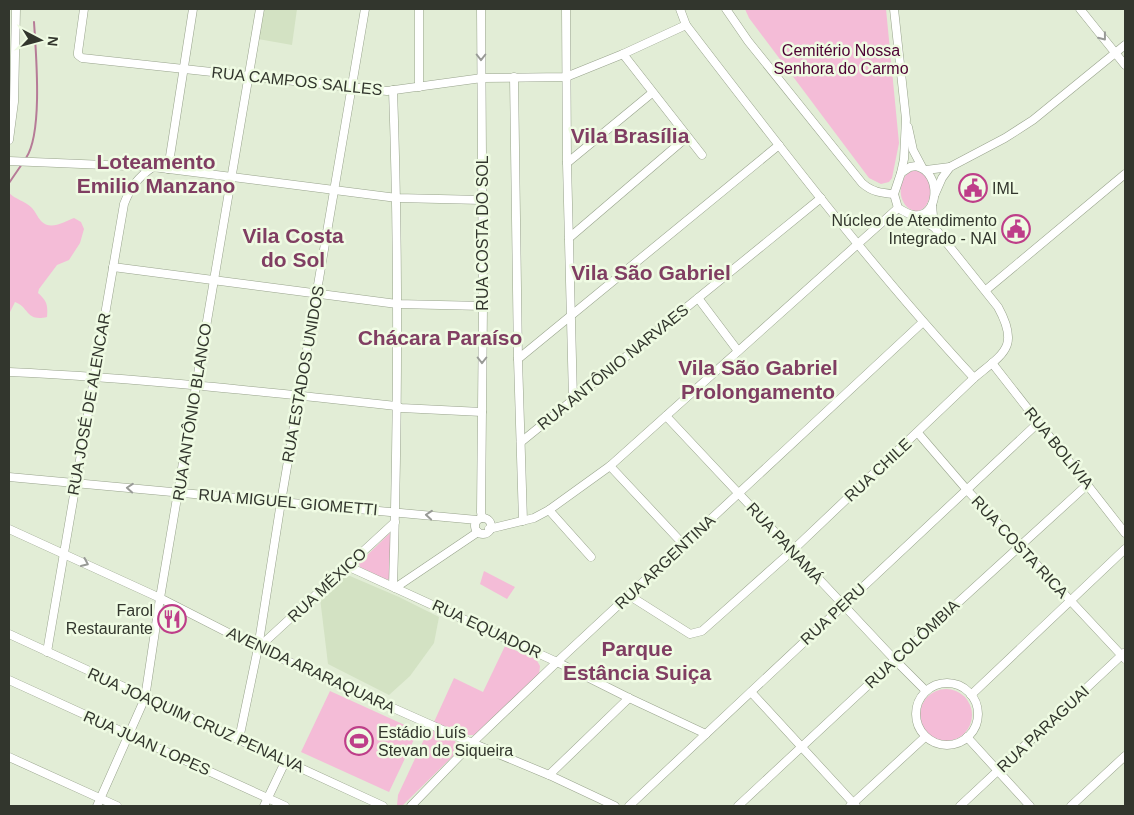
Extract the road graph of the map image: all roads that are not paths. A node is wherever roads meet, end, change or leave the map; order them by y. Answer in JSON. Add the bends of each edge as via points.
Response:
{"nodes":[{"id":1,"x":16,"y":9,"type":"edge"},
{"id":2,"x":84,"y":9,"type":"edge"},
{"id":3,"x":193,"y":9,"type":"edge"},
{"id":4,"x":260,"y":9,"type":"edge"},
{"id":5,"x":365,"y":9,"type":"edge"},
{"id":6,"x":419,"y":9,"type":"edge"},
{"id":7,"x":481,"y":9,"type":"edge"},
{"id":8,"x":566,"y":9,"type":"edge"},
{"id":9,"x":680,"y":9,"type":"edge"},
{"id":10,"x":726,"y":9,"type":"edge"},
{"id":11,"x":894,"y":9,"type":"edge"},
{"id":12,"x":1080,"y":9,"type":"edge"},
{"id":13,"x":686,"y":25,"type":"junction"},
{"id":14,"x":1125,"y":45,"type":"edge"},
{"id":15,"x":1115,"y":52,"type":"junction"},
{"id":16,"x":624,"y":54,"type":"junction"},
{"id":17,"x":1125,"y":65,"type":"edge"},
{"id":18,"x":184,"y":70,"type":"junction"},
{"id":19,"x":249,"y":76,"type":"junction"},
{"id":20,"x":514,"y":77,"type":"junction"},
{"id":21,"x":566,"y":77,"type":"junction"},
{"id":22,"x":482,"y":78,"type":"junction"},
{"id":23,"x":419,"y":87,"type":"junction"},
{"id":24,"x":352,"y":88,"type":"junction"},
{"id":25,"x":393,"y":90,"type":"junction"},
{"id":26,"x":652,"y":93,"type":"junction"},
{"id":27,"x":11,"y":101,"type":"edge"},
{"id":28,"x":906,"y":119,"type":"junction"},
{"id":29,"x":687,"y":137,"type":"junction"},
{"id":30,"x":9,"y":140,"type":"edge"},
{"id":31,"x":778,"y":145,"type":"junction"},
{"id":32,"x":702,"y":156,"type":"dead end"},
{"id":33,"x":9,"y":161,"type":"edge"},
{"id":34,"x":567,"y":163,"type":"junction"},
{"id":35,"x":153,"y":167,"type":"junction"},
{"id":36,"x":950,"y":168,"type":"junction"},
{"id":37,"x":168,"y":169,"type":"junction"},
{"id":38,"x":924,"y":169,"type":"junction"},
{"id":39,"x":901,"y":173,"type":"junction"},
{"id":40,"x":1125,"y":174,"type":"edge"},
{"id":41,"x":232,"y":177,"type":"junction"},
{"id":42,"x":334,"y":190,"type":"junction"},
{"id":43,"x":894,"y":194,"type":"junction"},
{"id":44,"x":935,"y":194,"type":"junction"},
{"id":45,"x":397,"y":198,"type":"junction"},
{"id":46,"x":821,"y":198,"type":"junction"},
{"id":47,"x":482,"y":200,"type":"junction"},
{"id":48,"x":932,"y":204,"type":"junction"},
{"id":49,"x":898,"y":208,"type":"junction"},
{"id":50,"x":911,"y":215,"type":"junction"},
{"id":51,"x":934,"y":227,"type":"junction"},
{"id":52,"x":569,"y":238,"type":"junction"},
{"id":53,"x":858,"y":246,"type":"junction"},
{"id":54,"x":113,"y":267,"type":"junction"},
{"id":55,"x":213,"y":281,"type":"junction"},
{"id":56,"x":986,"y":290,"type":"junction"},
{"id":57,"x":317,"y":295,"type":"junction"},
{"id":58,"x":698,"y":298,"type":"junction"},
{"id":59,"x":397,"y":304,"type":"junction"},
{"id":60,"x":483,"y":306,"type":"junction"},
{"id":61,"x":570,"y":317,"type":"junction"},
{"id":62,"x":923,"y":322,"type":"junction"},
{"id":63,"x":738,"y":351,"type":"junction"},
{"id":64,"x":518,"y":359,"type":"junction"},
{"id":65,"x":992,"y":363,"type":"junction"},
{"id":66,"x":9,"y":372,"type":"edge"},
{"id":67,"x":94,"y":376,"type":"junction"},
{"id":68,"x":974,"y":378,"type":"junction"},
{"id":69,"x":196,"y":384,"type":"junction"},
{"id":70,"x":300,"y":397,"type":"junction"},
{"id":71,"x":573,"y":399,"type":"junction"},
{"id":72,"x":396,"y":406,"type":"junction"},
{"id":73,"x":482,"y":412,"type":"junction"},
{"id":74,"x":666,"y":416,"type":"junction"},
{"id":75,"x":1038,"y":423,"type":"junction"},
{"id":76,"x":918,"y":433,"type":"junction"},
{"id":77,"x":522,"y":442,"type":"junction"},
{"id":78,"x":610,"y":466,"type":"junction"},
{"id":79,"x":9,"y":477,"type":"edge"},
{"id":80,"x":75,"y":484,"type":"junction"},
{"id":81,"x":1088,"y":484,"type":"junction"},
{"id":82,"x":967,"y":490,"type":"junction"},
{"id":83,"x":178,"y":492,"type":"junction"},
{"id":84,"x":738,"y":493,"type":"junction"},
{"id":85,"x":281,"y":502,"type":"junction"},
{"id":86,"x":549,"y":510,"type":"junction"},
{"id":87,"x":395,"y":512,"type":"junction"},
{"id":88,"x":482,"y":519,"type":"junction"},
{"id":89,"x":523,"y":521,"type":"junction"},
{"id":90,"x":395,"y":522,"type":"junction"},
{"id":91,"x":510,"y":524,"type":"junction"},
{"id":92,"x":9,"y":529,"type":"edge"},
{"id":93,"x":490,"y":529,"type":"junction"},
{"id":94,"x":478,"y":532,"type":"junction"},
{"id":95,"x":1125,"y":533,"type":"edge"},
{"id":96,"x":683,"y":544,"type":"junction"},
{"id":97,"x":1020,"y":546,"type":"junction"},
{"id":98,"x":1125,"y":549,"type":"edge"},
{"id":99,"x":793,"y":550,"type":"junction"},
{"id":100,"x":63,"y":553,"type":"junction"},
{"id":101,"x":591,"y":557,"type":"dead end"},
{"id":102,"x":347,"y":566,"type":"junction"},
{"id":103,"x":394,"y":587,"type":"junction"},
{"id":104,"x":630,"y":596,"type":"junction"},
{"id":105,"x":160,"y":598,"type":"junction"},
{"id":106,"x":1070,"y":600,"type":"junction"},
{"id":107,"x":843,"y":605,"type":"junction"},
{"id":108,"x":9,"y":634,"type":"edge"},
{"id":109,"x":258,"y":648,"type":"junction"},
{"id":110,"x":47,"y":652,"type":"junction"},
{"id":111,"x":1124,"y":655,"type":"edge"},
{"id":112,"x":895,"y":660,"type":"junction"},
{"id":113,"x":557,"y":662,"type":"junction"},
{"id":114,"x":9,"y":680,"type":"edge"},
{"id":115,"x":926,"y":691,"type":"junction"},
{"id":116,"x":752,"y":692,"type":"junction"},
{"id":117,"x":971,"y":695,"type":"junction"},
{"id":118,"x":145,"y":698,"type":"junction"},
{"id":119,"x":629,"y":698,"type":"junction"},
{"id":120,"x":706,"y":734,"type":"junction"},
{"id":121,"x":130,"y":735,"type":"junction"},
{"id":122,"x":925,"y":737,"type":"junction"},
{"id":123,"x":967,"y":737,"type":"junction"},
{"id":124,"x":239,"y":739,"type":"junction"},
{"id":125,"x":472,"y":744,"type":"junction"},
{"id":126,"x":802,"y":748,"type":"junction"},
{"id":127,"x":1125,"y":756,"type":"edge"},
{"id":128,"x":9,"y":757,"type":"edge"},
{"id":129,"x":286,"y":760,"type":"junction"},
{"id":130,"x":998,"y":771,"type":"junction"},
{"id":131,"x":549,"y":775,"type":"junction"},
{"id":132,"x":268,"y":798,"type":"junction"},
{"id":133,"x":99,"y":802,"type":"edge"},
{"id":134,"x":853,"y":805,"type":"edge"},
{"id":135,"x":117,"y":806,"type":"edge"},
{"id":136,"x":264,"y":806,"type":"edge"},
{"id":137,"x":285,"y":806,"type":"edge"},
{"id":138,"x":383,"y":806,"type":"edge"},
{"id":139,"x":411,"y":806,"type":"edge"},
{"id":140,"x":615,"y":806,"type":"edge"},
{"id":141,"x":629,"y":806,"type":"edge"},
{"id":142,"x":738,"y":806,"type":"edge"},
{"id":143,"x":960,"y":806,"type":"edge"},
{"id":144,"x":1030,"y":806,"type":"edge"},
{"id":145,"x":1071,"y":806,"type":"edge"}],
"edges":[{"from":1,"to":27,"type":"street"},
{"from":2,"to":18,"type":"street","name":"RUA CAMPOS SALLES","via":[[78,55],[82,58]]},
{"from":3,"to":18,"type":"street"},
{"from":4,"to":19,"type":"street","name":"RUA ANTÔNIO BLANCO"},
{"from":5,"to":24,"type":"street","name":"RUA ESTADOS UNIDOS"},
{"from":6,"to":23,"type":"street"},
{"from":7,"to":22,"type":"street","name":"RUA COSTA DO SOL","one_way":true},
{"from":8,"to":21,"type":"street"},
{"from":9,"to":13,"type":"street"},
{"from":10,"to":43,"type":"street","via":[[862,183],[876,192]]},
{"from":11,"to":28,"type":"street"},
{"from":12,"to":15,"type":"street","one_way":true},
{"from":13,"to":16,"type":"street","name":"RUA CAMPOS SALLES"},
{"from":13,"to":31,"type":"street"},
{"from":14,"to":15,"type":"street"},
{"from":15,"to":17,"type":"street"},
{"from":15,"to":36,"type":"street","via":[[1033,120]]},
{"from":16,"to":21,"type":"street","name":"RUA CAMPOS SALLES"},
{"from":16,"to":26,"type":"street"},
{"from":18,"to":19,"type":"street","name":"RUA CAMPOS SALLES"},
{"from":18,"to":37,"type":"street"},
{"from":19,"to":24,"type":"street","name":"RUA CAMPOS SALLES"},
{"from":19,"to":41,"type":"street","name":"RUA ANTÔNIO BLANCO"},
{"from":20,"to":21,"type":"street","name":"RUA CAMPOS SALLES"},
{"from":20,"to":22,"type":"street","name":"RUA CAMPOS SALLES"},
{"from":20,"to":64,"type":"street"},
{"from":21,"to":34,"type":"street"},
{"from":22,"to":23,"type":"street","name":"RUA CAMPOS SALLES"},
{"from":22,"to":47,"type":"street","name":"RUA COSTA DO SOL"},
{"from":23,"to":25,"type":"street","name":"RUA CAMPOS SALLES"},
{"from":24,"to":25,"type":"street","name":"RUA CAMPOS SALLES"},
{"from":24,"to":42,"type":"street","name":"RUA ESTADOS UNIDOS"},
{"from":25,"to":45,"type":"street"},
{"from":26,"to":29,"type":"street"},
{"from":26,"to":34,"type":"street"},
{"from":27,"to":30,"type":"street"},
{"from":28,"to":38,"type":"street","via":[[913,150]]},
{"from":28,"to":39,"type":"street"},
{"from":29,"to":32,"type":"street"},
{"from":29,"to":52,"type":"street"},
{"from":31,"to":46,"type":"street"},
{"from":31,"to":61,"type":"street"},
{"from":33,"to":35,"type":"street"},
{"from":34,"to":52,"type":"street"},
{"from":35,"to":37,"type":"street"},
{"from":35,"to":54,"type":"street","name":"RUA JOSÉ DE ALENCAR","via":[[139,178],[127,195]]},
{"from":36,"to":38,"type":"street"},
{"from":36,"to":44,"type":"street"},
{"from":37,"to":41,"type":"street"},
{"from":38,"to":39,"type":"street","via":[[910,167]]},
{"from":38,"to":44,"type":"street","via":[[931,176]]},
{"from":39,"to":43,"type":"street"},
{"from":40,"to":56,"type":"street"},
{"from":41,"to":42,"type":"street"},
{"from":41,"to":55,"type":"street","name":"RUA ANTÔNIO BLANCO"},
{"from":42,"to":45,"type":"street"},
{"from":42,"to":57,"type":"street","name":"RUA ESTADOS UNIDOS"},
{"from":43,"to":49,"type":"street"},
{"from":44,"to":48,"type":"street"},
{"from":45,"to":47,"type":"street"},
{"from":45,"to":59,"type":"street"},
{"from":46,"to":53,"type":"street"},
{"from":46,"to":58,"type":"street","name":"RUA ANTÔNIO NARVAES"},
{"from":47,"to":60,"type":"street","name":"RUA COSTA DO SOL"},
{"from":48,"to":50,"type":"street","via":[[920,215]]},
{"from":48,"to":51,"type":"street"},
{"from":49,"to":50,"type":"street"},
{"from":49,"to":53,"type":"street","name":"RUA MIGUEL GIOMETTI"},
{"from":50,"to":51,"type":"street"},
{"from":51,"to":56,"type":"street","name":"RUA CHILE"},
{"from":52,"to":61,"type":"street"},
{"from":53,"to":62,"type":"street"},
{"from":53,"to":63,"type":"street","name":"RUA MIGUEL GIOMETTI"},
{"from":54,"to":55,"type":"street"},
{"from":54,"to":67,"type":"street","name":"RUA JOSÉ DE ALENCAR"},
{"from":55,"to":57,"type":"street"},
{"from":55,"to":69,"type":"street","name":"RUA ANTÔNIO BLANCO"},
{"from":56,"to":65,"type":"street","name":"RUA CHILE","via":[[1006,321],[1008,330],[1003,354]]},
{"from":57,"to":59,"type":"street"},
{"from":57,"to":70,"type":"street","name":"RUA ESTADOS UNIDOS"},
{"from":58,"to":63,"type":"street"},
{"from":58,"to":71,"type":"street","name":"RUA ANTÔNIO NARVAES"},
{"from":59,"to":60,"type":"street"},
{"from":59,"to":72,"type":"street"},
{"from":60,"to":73,"type":"street","name":"RUA COSTA DO SOL","one_way":true},
{"from":61,"to":64,"type":"street"},
{"from":61,"to":71,"type":"street"},
{"from":62,"to":68,"type":"street"},
{"from":62,"to":84,"type":"street","name":"RUA ARGENTINA"},
{"from":63,"to":74,"type":"street","name":"RUA MIGUEL GIOMETTI"},
{"from":64,"to":77,"type":"street"},
{"from":65,"to":68,"type":"street","name":"RUA CHILE"},
{"from":65,"to":75,"type":"street","name":"RUA BOLÍVIA"},
{"from":66,"to":67,"type":"street"},
{"from":67,"to":69,"type":"street"},
{"from":67,"to":80,"type":"street","name":"RUA JOSÉ DE ALENCAR"},
{"from":68,"to":76,"type":"street","name":"RUA CHILE"},
{"from":69,"to":70,"type":"street"},
{"from":69,"to":83,"type":"street","name":"RUA ANTÔNIO BLANCO"},
{"from":70,"to":72,"type":"street"},
{"from":70,"to":85,"type":"street","name":"RUA ESTADOS UNIDOS"},
{"from":71,"to":77,"type":"street","name":"RUA ANTÔNIO NARVAES"},
{"from":72,"to":73,"type":"street"},
{"from":72,"to":87,"type":"street"},
{"from":73,"to":88,"type":"street","name":"RUA COSTA DO SOL"},
{"from":74,"to":78,"type":"street","name":"RUA MIGUEL GIOMETTI"},
{"from":74,"to":84,"type":"street","name":"RUA PANAMÁ"},
{"from":75,"to":81,"type":"street","name":"RUA BOLÍVIA"},
{"from":75,"to":82,"type":"street","name":"RUA PERU"},
{"from":76,"to":82,"type":"street","name":"RUA COSTA RICA"},
{"from":76,"to":99,"type":"street","name":"RUA CHILE"},
{"from":77,"to":89,"type":"street"},
{"from":78,"to":86,"type":"street","name":"RUA MIGUEL GIOMETTI"},
{"from":78,"to":96,"type":"street"},
{"from":79,"to":80,"type":"street","name":"RUA MIGUEL GIOMETTI"},
{"from":83,"to":80,"type":"street","name":"RUA MIGUEL GIOMETTI","one_way":true},
{"from":80,"to":100,"type":"street","name":"RUA JOSÉ DE ALENCAR"},
{"from":81,"to":95,"type":"street","name":"RUA BOLÍVIA"},
{"from":81,"to":97,"type":"street","name":"RUA COLÔMBIA"},
{"from":82,"to":97,"type":"street","name":"RUA COSTA RICA"},
{"from":82,"to":107,"type":"street","name":"RUA PERU"},
{"from":83,"to":85,"type":"street","name":"RUA MIGUEL GIOMETTI"},
{"from":83,"to":105,"type":"street","name":"RUA ANTÔNIO BLANCO"},
{"from":84,"to":96,"type":"street","name":"RUA ARGENTINA"},
{"from":84,"to":99,"type":"street","name":"RUA PANAMÁ"},
{"from":85,"to":87,"type":"street","name":"RUA MIGUEL GIOMETTI"},
{"from":85,"to":109,"type":"street","name":"RUA ESTADOS UNIDOS"},
{"from":86,"to":89,"type":"street","name":"RUA MIGUEL GIOMETTI"},
{"from":86,"to":101,"type":"street"},
{"from":88,"to":87,"type":"street","name":"RUA MIGUEL GIOMETTI","one_way":true},
{"from":87,"to":90,"type":"street"},
{"from":88,"to":91,"type":"street","name":"RUA MIGUEL GIOMETTI"},
{"from":88,"to":93,"type":"street","via":[[490,524]]},
{"from":88,"to":94,"type":"street","via":[[475,524]]},
{"from":89,"to":91,"type":"street","name":"RUA MIGUEL GIOMETTI"},
{"from":90,"to":102,"type":"street","name":"RUA MÉXICO"},
{"from":90,"to":103,"type":"street"},
{"from":91,"to":93,"type":"street","name":"RUA MIGUEL GIOMETTI"},
{"from":92,"to":100,"type":"street","name":"AVENIDA ARARAQUARA"},
{"from":93,"to":94,"type":"street"},
{"from":94,"to":103,"type":"street"},
{"from":96,"to":104,"type":"street","name":"RUA ARGENTINA"},
{"from":97,"to":106,"type":"street","name":"RUA COSTA RICA"},
{"from":97,"to":112,"type":"street","name":"RUA COLÔMBIA"},
{"from":98,"to":106,"type":"street"},
{"from":99,"to":104,"type":"street","name":"RUA CHILE","via":[[695,634],[690,634]]},
{"from":99,"to":107,"type":"street","name":"RUA PANAMÁ"},
{"from":100,"to":105,"type":"street","name":"AVENIDA ARARAQUARA","one_way":true},
{"from":100,"to":110,"type":"street","name":"RUA JOSÉ DE ALENCAR"},
{"from":102,"to":103,"type":"street","name":"RUA EQUADOR"},
{"from":102,"to":109,"type":"street","name":"RUA MÉXICO"},
{"from":103,"to":113,"type":"street","name":"RUA EQUADOR"},
{"from":104,"to":113,"type":"street","name":"RUA ARGENTINA"},
{"from":105,"to":109,"type":"street","name":"AVENIDA ARARAQUARA"},
{"from":105,"to":118,"type":"street","name":"RUA ANTÔNIO BLANCO"},
{"from":106,"to":111,"type":"street","name":"RUA COSTA RICA"},
{"from":106,"to":117,"type":"street"},
{"from":107,"to":112,"type":"street","name":"RUA PANAMÁ"},
{"from":107,"to":116,"type":"street","name":"RUA PERU"},
{"from":108,"to":110,"type":"street","name":"RUA JOAQUIM CRUZ PENALVA"},
{"from":109,"to":124,"type":"street","name":"RUA ESTADOS UNIDOS"},
{"from":109,"to":125,"type":"street","name":"AVENIDA ARARAQUARA"},
{"from":110,"to":118,"type":"street","name":"RUA JOAQUIM CRUZ PENALVA"},
{"from":111,"to":130,"type":"street","name":"RUA PARAGUAI"},
{"from":112,"to":115,"type":"street","name":"RUA PANAMÁ"},
{"from":112,"to":126,"type":"street","name":"RUA COLÔMBIA"},
{"from":113,"to":119,"type":"street","name":"RUA EQUADOR"},
{"from":113,"to":125,"type":"street","name":"RUA ARGENTINA"},
{"from":114,"to":121,"type":"street","name":"RUA JUAN LOPES"},
{"from":115,"to":117,"type":"street","via":[[934,686],[953,684]]},
{"from":115,"to":122,"type":"street","via":[[920,699],[916,717]]},
{"from":116,"to":120,"type":"street","name":"RUA PERU"},
{"from":116,"to":126,"type":"street"},
{"from":117,"to":123,"type":"street","via":[[977,721]]},
{"from":118,"to":121,"type":"street","name":"RUA ANTÔNIO BLANCO"},
{"from":118,"to":124,"type":"street","name":"RUA JOAQUIM CRUZ PENALVA"},
{"from":119,"to":120,"type":"street","name":"RUA EQUADOR"},
{"from":119,"to":131,"type":"street"},
{"from":120,"to":141,"type":"street","name":"RUA PERU"},
{"from":121,"to":132,"type":"street","name":"RUA JUAN LOPES"},
{"from":121,"to":133,"type":"street","name":"RUA ANTÔNIO BLANCO"},
{"from":122,"to":123,"type":"street","via":[[950,745]]},
{"from":122,"to":134,"type":"street"},
{"from":123,"to":130,"type":"street"},
{"from":124,"to":129,"type":"street","name":"RUA JOAQUIM CRUZ PENALVA"},
{"from":125,"to":131,"type":"street","name":"AVENIDA ARARAQUARA"},
{"from":125,"to":139,"type":"street","name":"RUA ARGENTINA"},
{"from":126,"to":134,"type":"street"},
{"from":126,"to":142,"type":"street","name":"RUA COLÔMBIA"},
{"from":127,"to":145,"type":"street"},
{"from":128,"to":133,"type":"street"},
{"from":129,"to":132,"type":"street"},
{"from":129,"to":138,"type":"street","name":"RUA JOAQUIM CRUZ PENALVA"},
{"from":130,"to":143,"type":"street","name":"RUA PARAGUAI"},
{"from":130,"to":144,"type":"street"},
{"from":131,"to":140,"type":"street","name":"AVENIDA ARARAQUARA"},
{"from":132,"to":136,"type":"street"},
{"from":132,"to":137,"type":"street","name":"RUA JUAN LOPES"},
{"from":133,"to":135,"type":"street"}]}
